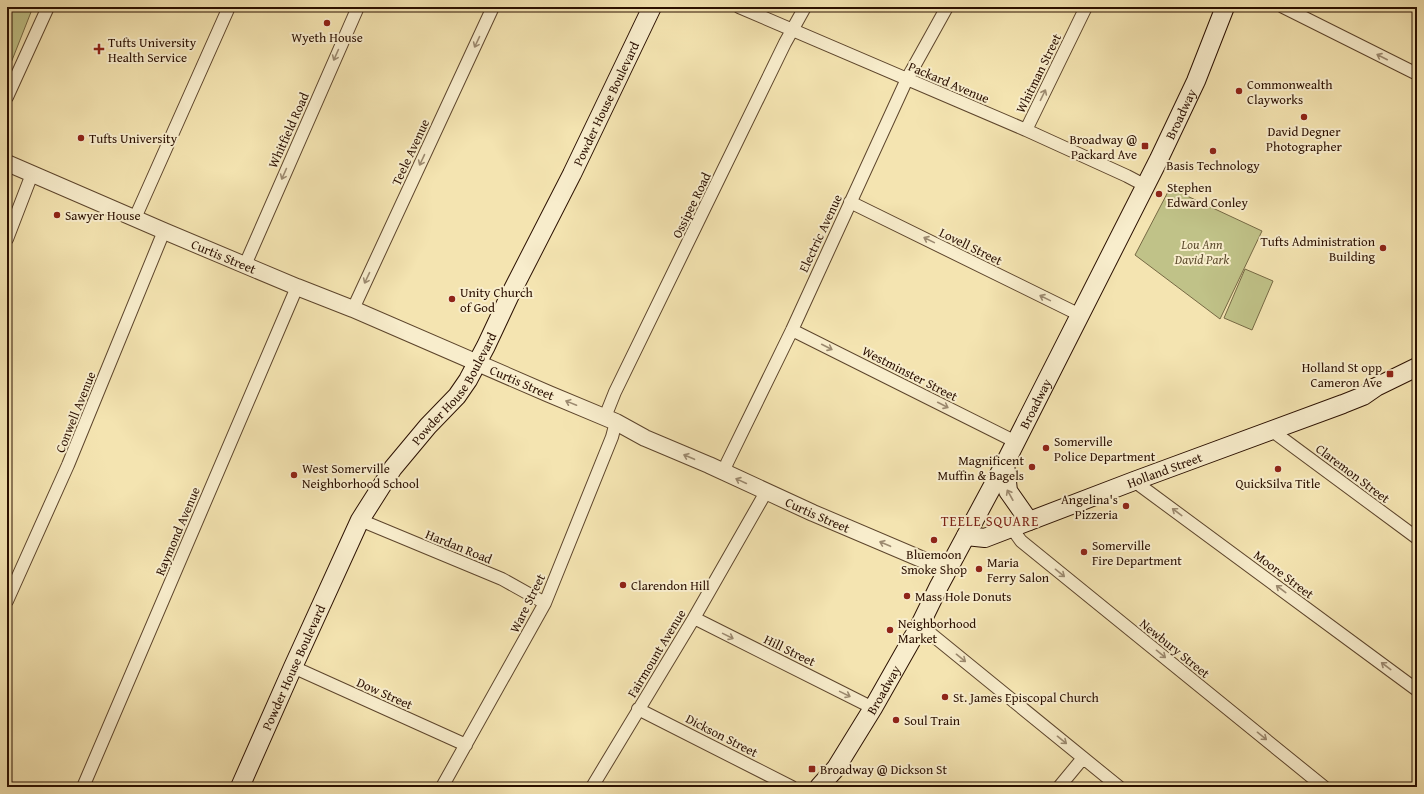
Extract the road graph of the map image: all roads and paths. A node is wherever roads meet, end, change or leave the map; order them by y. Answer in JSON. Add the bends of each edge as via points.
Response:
{"nodes":[{"id":1,"x":48,"y":7,"type":"edge"},
{"id":2,"x":229,"y":7,"type":"edge"},
{"id":3,"x":358,"y":7,"type":"edge"},
{"id":4,"x":493,"y":7,"type":"edge"},
{"id":5,"x":652,"y":7,"type":"edge"},
{"id":6,"x":739,"y":7,"type":"edge"},
{"id":7,"x":805,"y":7,"type":"edge"},
{"id":8,"x":947,"y":7,"type":"edge"},
{"id":9,"x":1086,"y":7,"type":"edge"},
{"id":10,"x":1224,"y":7,"type":"edge"},
{"id":11,"x":1284,"y":7,"type":"edge"},
{"id":12,"x":791,"y":30,"type":"junction"},
{"id":13,"x":1417,"y":74,"type":"edge"},
{"id":14,"x":907,"y":79,"type":"junction"},
{"id":15,"x":7,"y":97,"type":"edge"},
{"id":16,"x":1026,"y":130,"type":"junction"},
{"id":17,"x":7,"y":163,"type":"edge"},
{"id":18,"x":32,"y":174,"type":"junction"},
{"id":19,"x":1146,"y":186,"type":"junction"},
{"id":20,"x":850,"y":202,"type":"junction"},
{"id":21,"x":135,"y":218,"type":"junction"},
{"id":22,"x":164,"y":231,"type":"junction"},
{"id":23,"x":7,"y":239,"type":"edge"},
{"id":24,"x":244,"y":265,"type":"junction"},
{"id":25,"x":297,"y":287,"type":"junction"},
{"id":26,"x":353,"y":309,"type":"junction"},
{"id":27,"x":1080,"y":315,"type":"junction"},
{"id":28,"x":792,"y":330,"type":"junction"},
{"id":29,"x":477,"y":362,"type":"junction"},
{"id":30,"x":1417,"y":367,"type":"edge"},
{"id":31,"x":1417,"y":380,"type":"edge"},
{"id":32,"x":1363,"y":396,"type":"junction"},
{"id":33,"x":611,"y":419,"type":"junction"},
{"id":34,"x":1271,"y":430,"type":"junction"},
{"id":35,"x":1016,"y":442,"type":"junction"},
{"id":36,"x":1004,"y":463,"type":"junction"},
{"id":37,"x":724,"y":473,"type":"junction"},
{"id":38,"x":1134,"y":481,"type":"junction"},
{"id":39,"x":766,"y":492,"type":"junction"},
{"id":40,"x":360,"y":520,"type":"junction"},
{"id":41,"x":1029,"y":521,"type":"junction"},
{"id":42,"x":1011,"y":527,"type":"junction"},
{"id":43,"x":966,"y":536,"type":"junction"},
{"id":44,"x":1417,"y":538,"type":"edge"},
{"id":45,"x":947,"y":570,"type":"junction"},
{"id":46,"x":7,"y":601,"type":"edge"},
{"id":47,"x":545,"y":603,"type":"junction"},
{"id":48,"x":694,"y":618,"type":"junction"},
{"id":49,"x":920,"y":625,"type":"junction"},
{"id":50,"x":293,"y":667,"type":"junction"},
{"id":51,"x":1417,"y":690,"type":"edge"},
{"id":52,"x":638,"y":708,"type":"junction"},
{"id":53,"x":873,"y":708,"type":"junction"},
{"id":54,"x":466,"y":744,"type":"junction"},
{"id":55,"x":1083,"y":758,"type":"junction"},
{"id":56,"x":83,"y":787,"type":"edge"},
{"id":57,"x":240,"y":787,"type":"edge"},
{"id":58,"x":442,"y":787,"type":"edge"},
{"id":59,"x":592,"y":787,"type":"edge"},
{"id":60,"x":792,"y":787,"type":"edge"},
{"id":61,"x":819,"y":787,"type":"edge"},
{"id":62,"x":1059,"y":787,"type":"edge"},
{"id":63,"x":1119,"y":787,"type":"edge"},
{"id":64,"x":1324,"y":787,"type":"edge"}],
"edges":[{"from":1,"to":15,"type":"street"},
{"from":2,"to":21,"type":"street"},
{"from":3,"to":24,"type":"street","name":"Whitfield Road","one_way":true},
{"from":4,"to":26,"type":"street","name":"Teele Avenue","one_way":true},
{"from":5,"to":29,"type":"main road","name":"Powder House Boulevard","via":[[572,174]]},
{"from":6,"to":12,"type":"street","name":"Packard Avenue"},
{"from":7,"to":12,"type":"street","name":"Ossipee Road"},
{"from":8,"to":14,"type":"street","name":"Electric Avenue"},
{"from":16,"to":9,"type":"street","name":"Whitman Street","one_way":true},
{"from":10,"to":19,"type":"main road","name":"Broadway","via":[[1196,81]]},
{"from":13,"to":11,"type":"street","one_way":true},
{"from":12,"to":14,"type":"street","name":"Packard Avenue"},
{"from":12,"to":33,"type":"street","name":"Ossipee Road","via":[[615,392]]},
{"from":14,"to":16,"type":"street","name":"Packard Avenue"},
{"from":14,"to":20,"type":"street","name":"Electric Avenue"},
{"from":16,"to":19,"type":"street","name":"Packard Avenue"},
{"from":17,"to":18,"type":"street","name":"Curtis Street"},
{"from":18,"to":21,"type":"street","name":"Curtis Street"},
{"from":18,"to":23,"type":"street"},
{"from":19,"to":27,"type":"main road","name":"Broadway"},
{"from":27,"to":20,"type":"street","name":"Lovell Street","one_way":true},
{"from":20,"to":28,"type":"street","name":"Electric Avenue"},
{"from":21,"to":22,"type":"street","name":"Curtis Street"},
{"from":22,"to":24,"type":"street","name":"Curtis Street"},
{"from":22,"to":46,"type":"street","name":"Conwell Avenue","via":[[68,465]]},
{"from":24,"to":25,"type":"street","name":"Curtis Street"},
{"from":25,"to":26,"type":"street","name":"Curtis Street"},
{"from":25,"to":56,"type":"street","name":"Raymond Avenue"},
{"from":26,"to":29,"type":"street","name":"Curtis Street"},
{"from":27,"to":35,"type":"main road","name":"Broadway"},
{"from":28,"to":35,"type":"street","name":"Westminster Street","one_way":true},
{"from":28,"to":37,"type":"street","name":"Electric Avenue"},
{"from":33,"to":29,"type":"street","name":"Curtis Street","one_way":true},
{"from":29,"to":40,"type":"main road","name":"Powder House Boulevard","via":[[457,396],[393,468]]},
{"from":30,"to":32,"type":"main road","name":"Holland Street"},
{"from":31,"to":32,"type":"main road","name":"Holland Street"},
{"from":32,"to":34,"type":"main road","name":"Holland Street"},
{"from":37,"to":33,"type":"street","name":"Curtis Street","one_way":true,"via":[[645,438]]},
{"from":33,"to":47,"type":"street","name":"Ware Street","via":[[612,437]]},
{"from":34,"to":38,"type":"main road","name":"Holland Street"},
{"from":34,"to":44,"type":"street","name":"Claremon Street"},
{"from":35,"to":36,"type":"main road","name":"Broadway"},
{"from":41,"to":36,"type":"main road","one_way":true,"via":[[1008,491]]},
{"from":36,"to":43,"type":"main road","name":"Broadway"},
{"from":39,"to":37,"type":"street","name":"Curtis Street","one_way":true},
{"from":38,"to":41,"type":"main road","name":"Holland Street"},
{"from":51,"to":38,"type":"street","name":"Moore Street","one_way":true},
{"from":45,"to":39,"type":"street","name":"Curtis Street","one_way":true},
{"from":39,"to":48,"type":"street","name":"Fairmount Avenue"},
{"from":40,"to":47,"type":"street","name":"Hardan Road","via":[[502,579]]},
{"from":40,"to":50,"type":"main road","name":"Powder House Boulevard"},
{"from":41,"to":42,"type":"main road","name":"Holland Street"},
{"from":42,"to":43,"type":"main road","name":"Holland Street","via":[[985,538]]},
{"from":42,"to":64,"type":"street","name":"Newbury Street","one_way":true,"via":[[1021,541]]},
{"from":43,"to":45,"type":"main road","name":"Broadway"},
{"from":45,"to":49,"type":"main road","name":"Broadway"},
{"from":47,"to":54,"type":"street","name":"Ware Street"},
{"from":48,"to":52,"type":"street","name":"Fairmount Avenue"},
{"from":48,"to":53,"type":"street","name":"Hill Street","one_way":true},
{"from":49,"to":53,"type":"main road","name":"Broadway"},
{"from":49,"to":55,"type":"street","one_way":true},
{"from":50,"to":54,"type":"street","name":"Dow Street"},
{"from":50,"to":57,"type":"main road","name":"Powder House Boulevard"},
{"from":52,"to":59,"type":"street","name":"Fairmount Avenue"},
{"from":52,"to":60,"type":"street","name":"Dickson Street"},
{"from":53,"to":61,"type":"main road","name":"Broadway","via":[[836,768]]},
{"from":54,"to":58,"type":"street","name":"Ware Street"},
{"from":55,"to":62,"type":"street"},
{"from":55,"to":63,"type":"street"}]}
